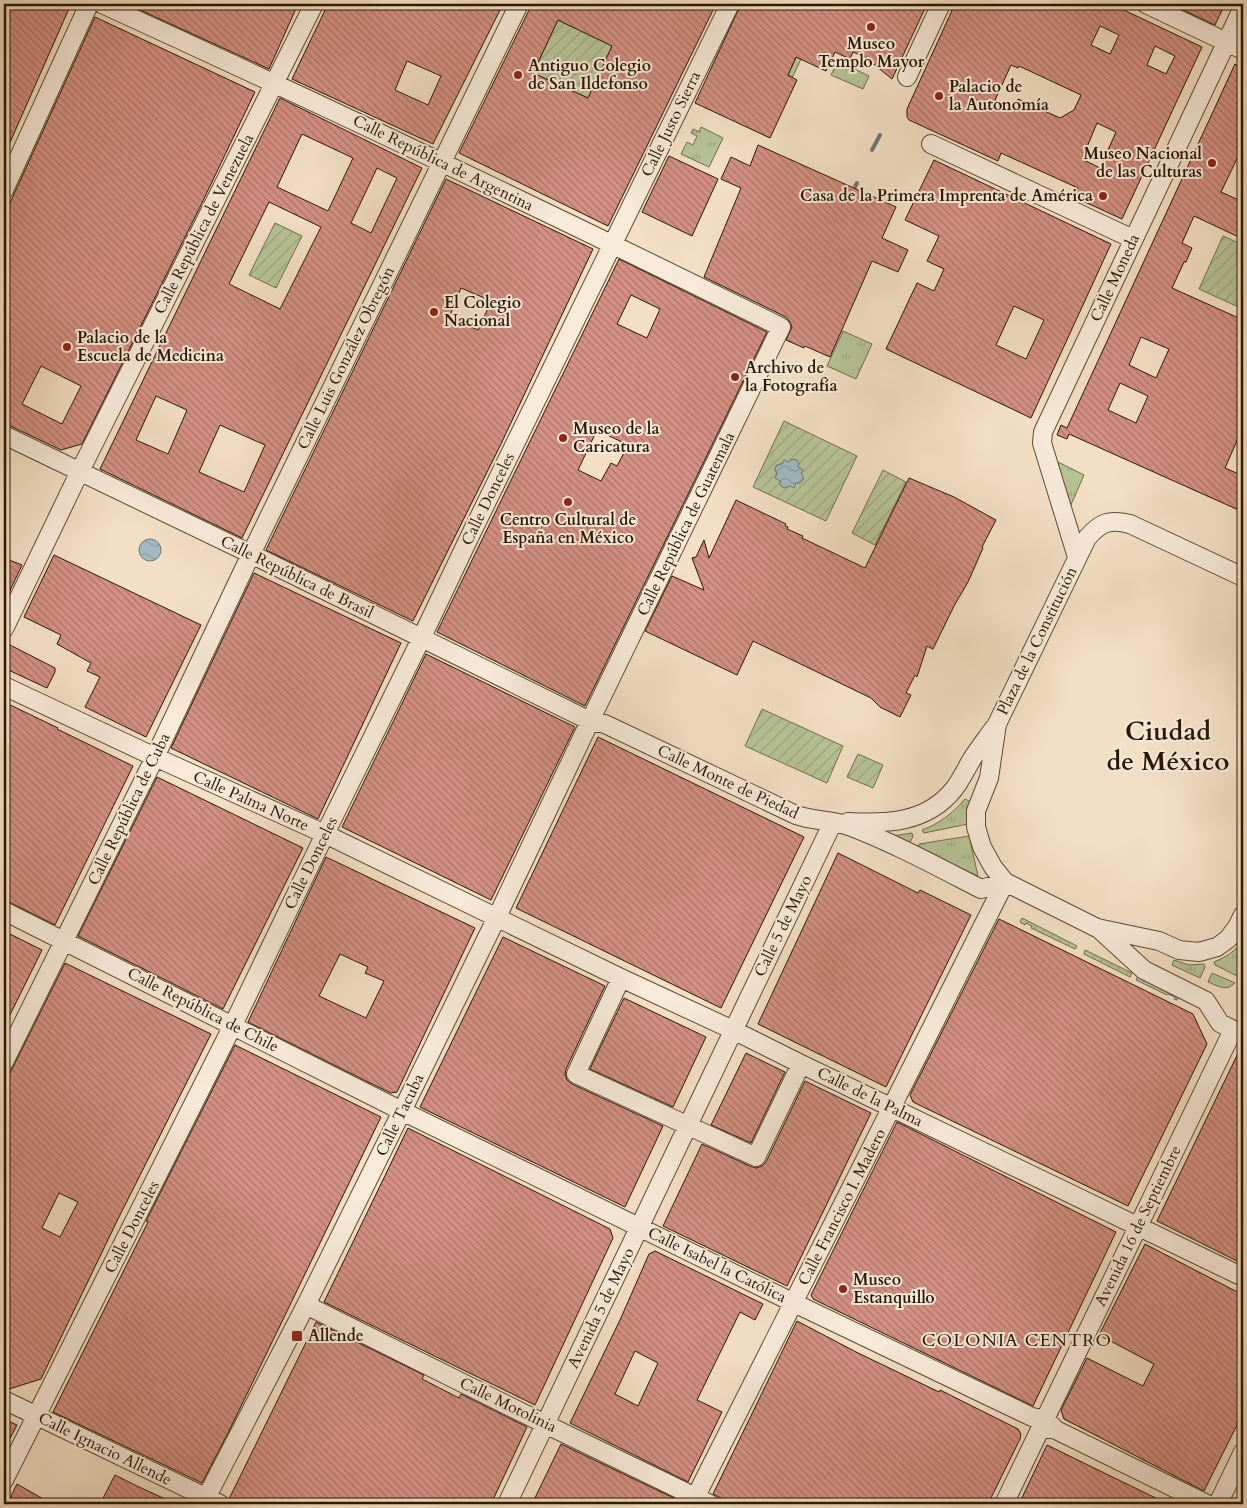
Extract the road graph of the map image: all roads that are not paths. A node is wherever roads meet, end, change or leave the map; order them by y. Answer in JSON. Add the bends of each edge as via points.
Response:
{"nodes":[{"id":1,"x":89,"y":4,"type":"edge"},
{"id":2,"x":102,"y":4,"type":"edge"},
{"id":3,"x":314,"y":4,"type":"edge"},
{"id":4,"x":519,"y":4,"type":"edge"},
{"id":5,"x":730,"y":4,"type":"edge"},
{"id":6,"x":942,"y":4,"type":"edge"},
{"id":7,"x":1146,"y":4,"type":"edge"},
{"id":8,"x":1243,"y":7,"type":"edge"},
{"id":9,"x":1226,"y":42,"type":"junction"},
{"id":10,"x":1243,"y":50,"type":"edge"},
{"id":11,"x":907,"y":77,"type":"dead end"},
{"id":12,"x":276,"y":83,"type":"junction"},
{"id":13,"x":931,"y":144,"type":"dead end"},
{"id":14,"x":441,"y":163,"type":"junction"},
{"id":15,"x":4,"y":190,"type":"edge"},
{"id":16,"x":1133,"y":240,"type":"junction"},
{"id":17,"x":613,"y":244,"type":"junction"},
{"id":18,"x":781,"y":327,"type":"joint"},
{"id":19,"x":4,"y":435,"type":"edge"},
{"id":20,"x":80,"y":471,"type":"junction"},
{"id":21,"x":251,"y":554,"type":"junction"},
{"id":22,"x":1078,"y":557,"type":"junction"},
{"id":23,"x":1243,"y":577,"type":"edge"},
{"id":24,"x":4,"y":629,"type":"edge"},
{"id":25,"x":422,"y":639,"type":"junction"},
{"id":26,"x":4,"y":686,"type":"edge"},
{"id":27,"x":590,"y":721,"type":"junction"},
{"id":28,"x":997,"y":724,"type":"junction"},
{"id":29,"x":154,"y":757,"type":"junction"},
{"id":30,"x":833,"y":822,"type":"junction"},
{"id":31,"x":324,"y":834,"type":"junction"},
{"id":32,"x":1005,"y":882,"type":"junction"},
{"id":33,"x":4,"y":911,"type":"edge"},
{"id":34,"x":1243,"y":915,"type":"edge"},
{"id":35,"x":497,"y":917,"type":"junction"},
{"id":36,"x":1097,"y":928,"type":"junction"},
{"id":37,"x":64,"y":941,"type":"junction"},
{"id":38,"x":622,"y":978,"type":"junction"},
{"id":39,"x":233,"y":1025,"type":"junction"},
{"id":40,"x":733,"y":1030,"type":"junction"},
{"id":41,"x":1238,"y":1032,"type":"edge"},
{"id":42,"x":4,"y":1062,"type":"edge"},
{"id":43,"x":801,"y":1064,"type":"junction"},
{"id":44,"x":892,"y":1107,"type":"junction"},
{"id":45,"x":402,"y":1111,"type":"junction"},
{"id":46,"x":688,"y":1127,"type":"junction"},
{"id":47,"x":1138,"y":1225,"type":"junction"},
{"id":48,"x":640,"y":1226,"type":"junction"},
{"id":49,"x":1243,"y":1277,"type":"edge"},
{"id":50,"x":794,"y":1303,"type":"junction"},
{"id":51,"x":306,"y":1305,"type":"junction"},
{"id":52,"x":4,"y":1400,"type":"edge"},
{"id":53,"x":36,"y":1416,"type":"junction"},
{"id":54,"x":1044,"y":1423,"type":"junction"},
{"id":55,"x":545,"y":1424,"type":"junction"},
{"id":56,"x":1243,"y":1452,"type":"edge"},
{"id":57,"x":4,"y":1480,"type":"edge"},
{"id":58,"x":209,"y":1502,"type":"edge"},
{"id":59,"x":699,"y":1502,"type":"edge"},
{"id":60,"x":507,"y":1504,"type":"edge"},
{"id":61,"x":1004,"y":1504,"type":"edge"},
{"id":62,"x":1207,"y":1504,"type":"edge"},
{"id":63,"x":1218,"y":1504,"type":"edge"}],
"edges":[{"from":1,"to":15,"type":"street"},
{"from":2,"to":12,"type":"street","name":"Calle República de Argentina"},
{"from":3,"to":12,"type":"street","name":"Calle República de Venezuela"},
{"from":4,"to":14,"type":"street","name":"Calle Luis González Obregón"},
{"from":5,"to":17,"type":"street","name":"Calle Justo Sierra"},
{"from":6,"to":11,"type":"street"},
{"from":7,"to":9,"type":"street"},
{"from":8,"to":9,"type":"street","name":"Calle Moneda"},
{"from":9,"to":10,"type":"street"},
{"from":9,"to":16,"type":"street","name":"Calle Moneda"},
{"from":12,"to":14,"type":"street","name":"Calle República de Argentina"},
{"from":12,"to":20,"type":"street","name":"Calle República de Venezuela"},
{"from":13,"to":16,"type":"street"},
{"from":14,"to":17,"type":"street","name":"Calle República de Argentina"},
{"from":14,"to":21,"type":"street","name":"Calle Luis González Obregón"},
{"from":16,"to":22,"type":"street","name":"Calle Moneda","via":[[1043,432],[1042,443]]},
{"from":17,"to":18,"type":"street","name":"Calle República de Argentina"},
{"from":17,"to":25,"type":"street","name":"Calle Donceles"},
{"from":18,"to":27,"type":"street","name":"Calle República de Guatemala"},
{"from":19,"to":20,"type":"street","name":"Calle República de Brasil"},
{"from":20,"to":21,"type":"street","name":"Calle República de Brasil"},
{"from":20,"to":24,"type":"street","name":"Calle República de Venezuela"},
{"from":21,"to":25,"type":"street","name":"Calle República de Brasil"},
{"from":21,"to":29,"type":"street","name":"Calle República de Cuba"},
{"from":22,"to":23,"type":"street","name":"Plaza de la Constitución","via":[[1096,527],[1116,521],[1130,524]]},
{"from":22,"to":28,"type":"street","name":"Plaza de la Constitución"},
{"from":25,"to":27,"type":"street","name":"Calle República de Brasil"},
{"from":25,"to":31,"type":"street","name":"Calle Donceles"},
{"from":26,"to":29,"type":"street","name":"Calle Palma Norte"},
{"from":27,"to":30,"type":"street","name":"Calle Monte de Piedad","via":[[604,724],[796,815]]},
{"from":27,"to":35,"type":"street","name":"Calle Tacuba"},
{"from":28,"to":30,"type":"street","via":[[954,788],[934,807],[898,821]]},
{"from":28,"to":32,"type":"street","name":"Plaza de la Constitución","via":[[989,778],[979,800],[976,820],[982,846]]},
{"from":29,"to":31,"type":"street","name":"Calle Palma Norte"},
{"from":29,"to":37,"type":"street","name":"Calle República de Cuba"},
{"from":30,"to":32,"type":"street","name":"Calle Monte de Piedad","via":[[882,840],[981,889]]},
{"from":30,"to":40,"type":"street","name":"Calle 5 de Mayo"},
{"from":31,"to":35,"type":"street","name":"Calle Palma Norte"},
{"from":31,"to":39,"type":"street","name":"Calle Donceles"},
{"from":32,"to":36,"type":"street","name":"Plaza de la Constitución"},
{"from":32,"to":44,"type":"street","name":"Calle Francisco I. Madero"},
{"from":33,"to":37,"type":"street","name":"Calle República de Chile"},
{"from":34,"to":36,"type":"street","name":"Plaza de la Constitución","via":[[1228,939],[1218,947],[1199,952],[1179,950],[1159,941]]},
{"from":35,"to":38,"type":"street","name":"Calle de la Palma"},
{"from":35,"to":45,"type":"street","name":"Calle Tacuba"},
{"from":36,"to":41,"type":"street","via":[[1144,970],[1206,1001],[1220,1023]]},
{"from":37,"to":39,"type":"street","name":"Calle República de Chile"},
{"from":37,"to":42,"type":"street","name":"Calle República de Cuba"},
{"from":38,"to":40,"type":"street","name":"Calle de la Palma"},
{"from":38,"to":46,"type":"street","via":[[576,1074]]},
{"from":39,"to":45,"type":"street","name":"Calle República de Chile"},
{"from":39,"to":53,"type":"street","name":"Calle Donceles"},
{"from":40,"to":43,"type":"street","name":"Calle de la Palma"},
{"from":40,"to":46,"type":"street","name":"Avenida 5 de Mayo"},
{"from":41,"to":47,"type":"street","name":"Avenida 16 de Septiembre"},
{"from":43,"to":44,"type":"street","name":"Calle de la Palma"},
{"from":43,"to":46,"type":"street","via":[[756,1157]]},
{"from":44,"to":47,"type":"street","name":"Calle de la Palma"},
{"from":44,"to":50,"type":"street","name":"Calle Francisco I. Madero"},
{"from":45,"to":48,"type":"street","name":"Calle Isabel la Católica"},
{"from":45,"to":51,"type":"street","name":"Calle Tacuba"},
{"from":46,"to":48,"type":"street","name":"Avenida 5 de Mayo"},
{"from":47,"to":49,"type":"street","name":"Calle de la Palma"},
{"from":47,"to":54,"type":"street","name":"Avenida 16 de Septiembre"},
{"from":48,"to":50,"type":"street","name":"Calle Isabel la Católica"},
{"from":48,"to":55,"type":"street","name":"Avenida 5 de Mayo"},
{"from":50,"to":54,"type":"street","name":"Calle Isabel la Católica"},
{"from":50,"to":59,"type":"street","name":"Calle Francisco I. Madero"},
{"from":51,"to":55,"type":"street","name":"Calle Motolinia"},
{"from":51,"to":58,"type":"street","name":"Calle Tacuba"},
{"from":52,"to":53,"type":"street","name":"Calle Ignacio Allende"},
{"from":53,"to":57,"type":"street","name":"Calle Donceles"},
{"from":53,"to":58,"type":"street","name":"Calle Ignacio Allende"},
{"from":54,"to":61,"type":"street","name":"Avenida 16 de Septiembre"},
{"from":54,"to":62,"type":"street","name":"Calle Isabel la Católica"},
{"from":55,"to":59,"type":"street","name":"Calle Motolinia"},
{"from":55,"to":60,"type":"street","name":"Avenida 5 de Mayo"},
{"from":56,"to":63,"type":"street"}]}
